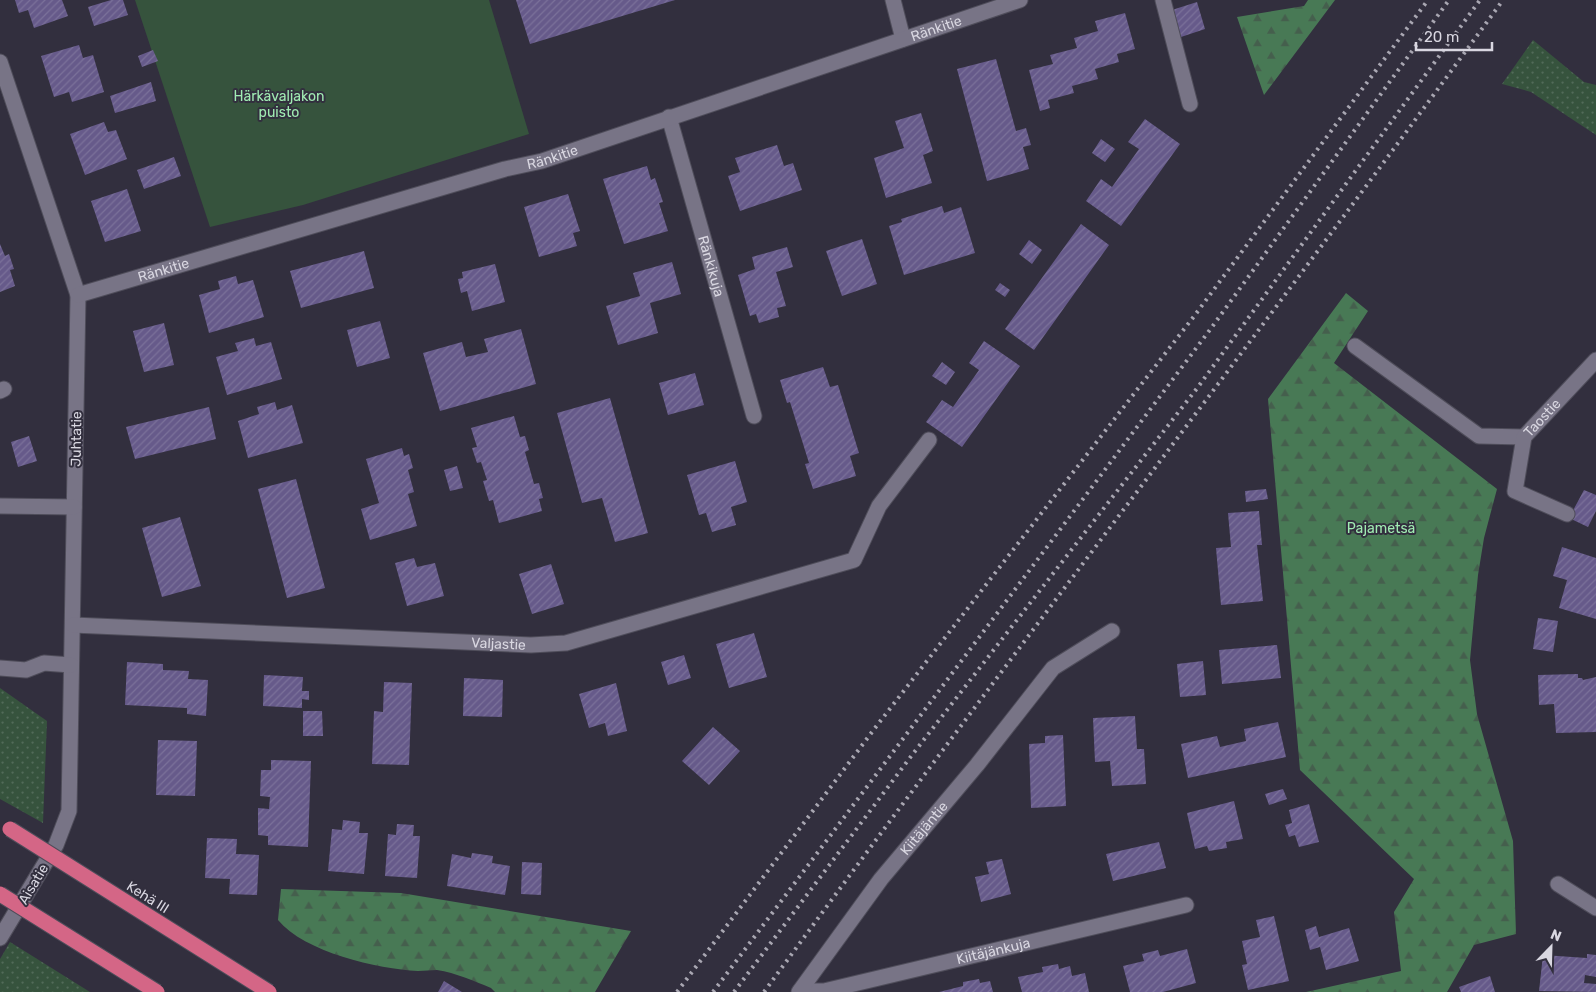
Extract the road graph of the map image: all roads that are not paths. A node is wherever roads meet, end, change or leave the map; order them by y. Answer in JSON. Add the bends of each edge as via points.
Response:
{"nodes":[{"id":1,"x":893,"y":0,"type":"edge"},
{"id":2,"x":1020,"y":0,"type":"edge"},
{"id":3,"x":1163,"y":0,"type":"edge"},
{"id":4,"x":903,"y":39,"type":"junction"},
{"id":5,"x":0,"y":62,"type":"edge"},
{"id":6,"x":1190,"y":104,"type":"dead end"},
{"id":7,"x":669,"y":117,"type":"junction"},
{"id":8,"x":78,"y":295,"type":"junction"},
{"id":9,"x":1355,"y":346,"type":"dead end"},
{"id":10,"x":1596,"y":360,"type":"edge"},
{"id":11,"x":754,"y":416,"type":"dead end"},
{"id":12,"x":1524,"y":437,"type":"junction"},
{"id":13,"x":929,"y":440,"type":"dead end"},
{"id":14,"x":0,"y":506,"type":"edge"},
{"id":15,"x":74,"y":507,"type":"junction"},
{"id":16,"x":1567,"y":514,"type":"dead end"},
{"id":17,"x":73,"y":625,"type":"junction"},
{"id":18,"x":1112,"y":631,"type":"dead end"},
{"id":19,"x":71,"y":665,"type":"junction"},
{"id":20,"x":0,"y":668,"type":"edge"},
{"id":21,"x":64,"y":828,"type":"joint"},
{"id":22,"x":10,"y":829,"type":"dead end"},
{"id":23,"x":1558,"y":884,"type":"dead end"},
{"id":24,"x":0,"y":894,"type":"edge"},
{"id":25,"x":1186,"y":905,"type":"dead end"},
{"id":26,"x":1596,"y":908,"type":"edge"},
{"id":27,"x":0,"y":938,"type":"edge"},
{"id":28,"x":799,"y":991,"type":"edge"},
{"id":29,"x":157,"y":992,"type":"edge"},
{"id":30,"x":269,"y":992,"type":"edge"}],
"edges":[{"from":1,"to":4,"type":"street"},
{"from":2,"to":4,"type":"street","name":"Ränkitie"},
{"from":3,"to":6,"type":"street"},
{"from":4,"to":7,"type":"street","name":"Ränkitie"},
{"from":5,"to":8,"type":"street","name":"Juhtatie"},
{"from":7,"to":8,"type":"street","name":"Ränkitie","via":[[542,161],[505,169]]},
{"from":7,"to":11,"type":"street","name":"Ränkikuja"},
{"from":8,"to":15,"type":"street","name":"Juhtatie"},
{"from":9,"to":12,"type":"street","via":[[1479,436]]},
{"from":10,"to":12,"type":"street","name":"Taostie"},
{"from":12,"to":16,"type":"street","name":"Taostie","via":[[1515,491]]},
{"from":13,"to":17,"type":"street","name":"Valjastie","via":[[879,506],[854,560],[598,636],[560,644],[532,645]]},
{"from":14,"to":15,"type":"street"},
{"from":15,"to":17,"type":"street","name":"Juhtatie"},
{"from":17,"to":19,"type":"street","name":"Juhtatie"},
{"from":18,"to":28,"type":"street","name":"Kiitäjäntie","via":[[1053,668],[881,879]]},
{"from":19,"to":20,"type":"street","via":[[44,663],[26,670]]},
{"from":19,"to":21,"type":"street","name":"Juhtatie","via":[[69,811]]},
{"from":21,"to":27,"type":"street","name":"Aisatie"},
{"from":22,"to":30,"type":"highway","name":"Kehä III","bridge":true},
{"from":23,"to":26,"type":"street"},
{"from":24,"to":29,"type":"highway","bridge":true},
{"from":25,"to":28,"type":"street","name":"Kiitäjänkuja","via":[[824,991]]}]}
